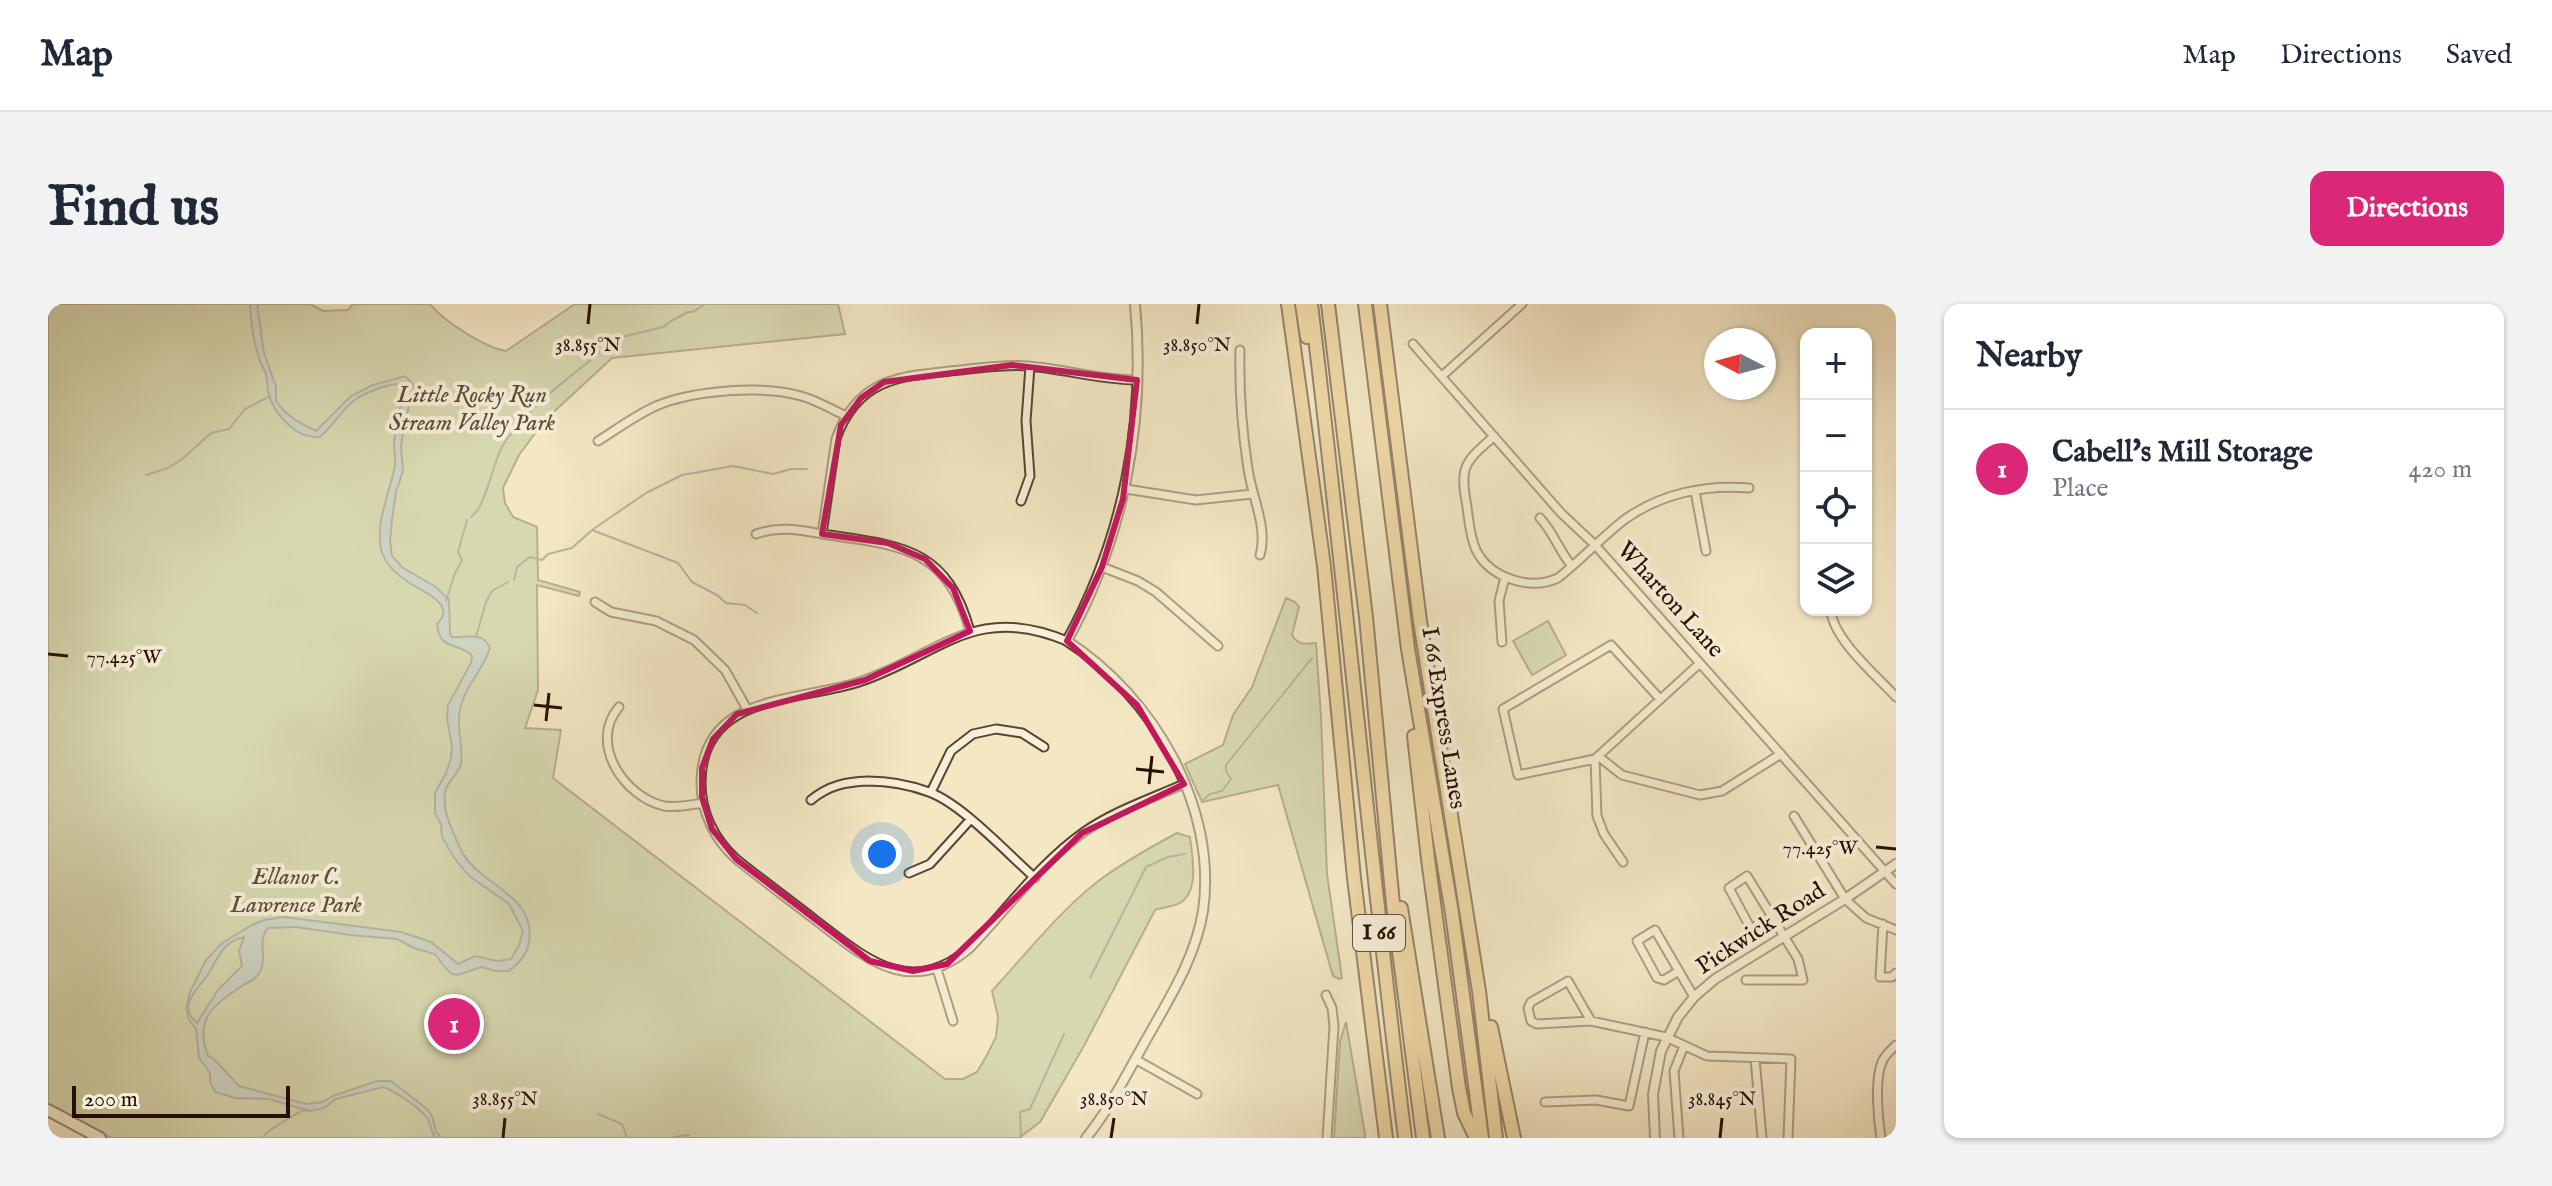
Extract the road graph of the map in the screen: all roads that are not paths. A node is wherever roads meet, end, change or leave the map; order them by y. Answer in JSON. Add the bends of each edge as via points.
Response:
{"nodes":[{"id":1,"x":1135,"y":304,"type":"edge"},
{"id":2,"x":1288,"y":304,"type":"edge"},
{"id":3,"x":1302,"y":304,"type":"edge"},
{"id":4,"x":1311,"y":304,"type":"edge"},
{"id":5,"x":1328,"y":304,"type":"edge"},
{"id":6,"x":1365,"y":304,"type":"edge"},
{"id":7,"x":1380,"y":304,"type":"edge"},
{"id":8,"x":1522,"y":304,"type":"edge"},
{"id":9,"x":1413,"y":344,"type":"dead end"},
{"id":10,"x":1240,"y":350,"type":"dead end"},
{"id":11,"x":1030,"y":366,"type":"junction"},
{"id":12,"x":1442,"y":376,"type":"junction"},
{"id":13,"x":1137,"y":380,"type":"junction"},
{"id":14,"x":846,"y":416,"type":"junction"},
{"id":15,"x":1494,"y":436,"type":"junction"},
{"id":16,"x":598,"y":441,"type":"dead end"},
{"id":17,"x":1749,"y":488,"type":"dead end"},
{"id":18,"x":1126,"y":489,"type":"junction"},
{"id":19,"x":1695,"y":491,"type":"junction"},
{"id":20,"x":1252,"y":494,"type":"junction"},
{"id":21,"x":1021,"y":501,"type":"dead end"},
{"id":22,"x":1335,"y":501,"type":"junction"},
{"id":23,"x":1540,"y":518,"type":"dead end"},
{"id":24,"x":756,"y":534,"type":"dead end"},
{"id":25,"x":822,"y":534,"type":"junction"},
{"id":26,"x":1595,"y":545,"type":"junction"},
{"id":27,"x":1706,"y":551,"type":"dead end"},
{"id":28,"x":1260,"y":555,"type":"dead end"},
{"id":29,"x":1572,"y":566,"type":"junction"},
{"id":30,"x":1102,"y":567,"type":"junction"},
{"id":31,"x":1505,"y":577,"type":"junction"},
{"id":32,"x":595,"y":602,"type":"dead end"},
{"id":33,"x":1832,"y":616,"type":"edge"},
{"id":34,"x":970,"y":631,"type":"junction"},
{"id":35,"x":1067,"y":641,"type":"junction"},
{"id":36,"x":1502,"y":642,"type":"dead end"},
{"id":37,"x":1218,"y":646,"type":"dead end"},
{"id":38,"x":1408,"y":649,"type":"junction"},
{"id":39,"x":1700,"y":663,"type":"junction"},
{"id":40,"x":1895,"y":695,"type":"edge"},
{"id":41,"x":1660,"y":699,"type":"junction"},
{"id":42,"x":619,"y":707,"type":"dead end"},
{"id":43,"x":747,"y":709,"type":"junction"},
{"id":44,"x":1359,"y":727,"type":"junction"},
{"id":45,"x":1044,"y":747,"type":"dead end"},
{"id":46,"x":1781,"y":754,"type":"junction"},
{"id":47,"x":1597,"y":758,"type":"junction"},
{"id":48,"x":1184,"y":784,"type":"junction"},
{"id":49,"x":931,"y":792,"type":"junction"},
{"id":50,"x":1382,"y":798,"type":"junction"},
{"id":51,"x":811,"y":800,"type":"dead end"},
{"id":52,"x":703,"y":803,"type":"junction"},
{"id":53,"x":1794,"y":816,"type":"dead end"},
{"id":54,"x":970,"y":820,"type":"junction"},
{"id":55,"x":1623,"y":862,"type":"dead end"},
{"id":56,"x":1896,"y":864,"type":"edge"},
{"id":57,"x":1886,"y":871,"type":"junction"},
{"id":58,"x":909,"y":873,"type":"dead end"},
{"id":59,"x":1035,"y":878,"type":"junction"},
{"id":60,"x":1896,"y":884,"type":"edge"},
{"id":61,"x":1845,"y":899,"type":"junction"},
{"id":62,"x":1771,"y":917,"type":"junction"},
{"id":63,"x":1883,"y":924,"type":"junction"},
{"id":64,"x":1896,"y":930,"type":"edge"},
{"id":65,"x":1783,"y":936,"type":"junction"},
{"id":66,"x":1471,"y":938,"type":"junction"},
{"id":67,"x":937,"y":969,"type":"junction"},
{"id":68,"x":1679,"y":971,"type":"junction"},
{"id":69,"x":1896,"y":973,"type":"edge"},
{"id":70,"x":1746,"y":980,"type":"dead end"},
{"id":71,"x":1326,"y":995,"type":"dead end"},
{"id":72,"x":1694,"y":997,"type":"junction"},
{"id":73,"x":953,"y":1021,"type":"dead end"},
{"id":74,"x":1591,"y":1021,"type":"junction"},
{"id":75,"x":1645,"y":1032,"type":"junction"},
{"id":76,"x":1666,"y":1037,"type":"junction"},
{"id":77,"x":1896,"y":1045,"type":"edge"},
{"id":78,"x":1684,"y":1046,"type":"junction"},
{"id":79,"x":1755,"y":1058,"type":"junction"},
{"id":80,"x":1135,"y":1059,"type":"junction"},
{"id":81,"x":1197,"y":1094,"type":"dead end"},
{"id":82,"x":1545,"y":1102,"type":"dead end"},
{"id":83,"x":48,"y":1110,"type":"edge"},
{"id":84,"x":1385,"y":1136,"type":"edge"},
{"id":85,"x":1090,"y":1137,"type":"edge"},
{"id":86,"x":100,"y":1138,"type":"edge"},
{"id":87,"x":1327,"y":1138,"type":"edge"},
{"id":88,"x":1405,"y":1138,"type":"edge"},
{"id":89,"x":1415,"y":1138,"type":"edge"},
{"id":90,"x":1423,"y":1138,"type":"edge"},
{"id":91,"x":1438,"y":1138,"type":"edge"},
{"id":92,"x":1479,"y":1138,"type":"edge"},
{"id":93,"x":1496,"y":1138,"type":"edge"},
{"id":94,"x":1514,"y":1138,"type":"edge"},
{"id":95,"x":1655,"y":1138,"type":"edge"},
{"id":96,"x":1679,"y":1138,"type":"edge"},
{"id":97,"x":1762,"y":1138,"type":"edge"},
{"id":98,"x":1788,"y":1138,"type":"edge"},
{"id":99,"x":1881,"y":1138,"type":"edge"}],
"edges":[{"from":1,"to":13,"type":"street"},
{"from":2,"to":84,"type":"highway","via":[[1321,543]]},
{"from":3,"to":22,"type":"highway"},
{"from":4,"to":22,"type":"highway","number":"I 66"},
{"from":5,"to":50,"type":"highway"},
{"from":6,"to":38,"type":"highway","name":"I 66 Express Lanes"},
{"from":7,"to":66,"type":"highway","via":[[1420,621]]},
{"from":8,"to":12,"type":"street"},
{"from":9,"to":12,"type":"street","name":"Wharton Lane"},
{"from":10,"to":20,"type":"street"},
{"from":11,"to":13,"type":"street"},
{"from":11,"to":14,"type":"street","via":[[895,378],[871,389]]},
{"from":11,"to":21,"type":"street","via":[[1030,476]]},
{"from":12,"to":15,"type":"street","name":"Wharton Lane"},
{"from":13,"to":18,"type":"street"},
{"from":14,"to":16,"type":"street","via":[[786,392],[744,390],[659,405]]},
{"from":14,"to":25,"type":"street","via":[[836,439]]},
{"from":15,"to":26,"type":"street","name":"Wharton Lane"},
{"from":15,"to":31,"type":"street","via":[[1470,459],[1464,486],[1475,548]]},
{"from":17,"to":19,"type":"street"},
{"from":18,"to":20,"type":"street","via":[[1196,500]]},
{"from":18,"to":30,"type":"street"},
{"from":19,"to":26,"type":"street","via":[[1649,505]]},
{"from":19,"to":27,"type":"street"},
{"from":20,"to":28,"type":"street","via":[[1263,535]]},
{"from":22,"to":44,"type":"highway","number":"I 66"},
{"from":23,"to":29,"type":"street"},
{"from":24,"to":25,"type":"street","via":[[778,528]]},
{"from":25,"to":34,"type":"street","via":[[888,543],[925,559],[953,588]]},
{"from":26,"to":29,"type":"street"},
{"from":26,"to":39,"type":"street","name":"Wharton Lane"},
{"from":29,"to":31,"type":"street","via":[[1545,583]]},
{"from":30,"to":35,"type":"street"},
{"from":30,"to":37,"type":"street","via":[[1156,592]]},
{"from":31,"to":36,"type":"street","via":[[1499,601]]},
{"from":32,"to":43,"type":"street","via":[[611,612],[656,621],[694,640],[725,670]]},
{"from":33,"to":40,"type":"street","via":[[1841,635]]},
{"from":34,"to":35,"type":"street","via":[[1025,628]]},
{"from":34,"to":43,"type":"street","via":[[865,680]]},
{"from":35,"to":48,"type":"street","via":[[1103,668],[1137,705]]},
{"from":38,"to":92,"type":"highway","name":"I 66 Express Lanes","via":[[1452,913]]},
{"from":38,"to":92,"type":"highway","via":[[1420,789],[1457,1075],[1464,1113]]},
{"from":39,"to":41,"type":"street"},
{"from":39,"to":46,"type":"street","name":"Wharton Lane"},
{"from":41,"to":47,"type":"street"},
{"from":41,"to":47,"type":"street","via":[[1611,645],[1503,709],[1518,775]]},
{"from":42,"to":52,"type":"street","via":[[607,730],[607,745],[627,784],[665,806]]},
{"from":43,"to":52,"type":"street","via":[[727,722],[709,746],[702,768]]},
{"from":44,"to":88,"type":"highway","number":"I 66"},
{"from":44,"to":89,"type":"highway","via":[[1375,803]]},
{"from":45,"to":49,"type":"street","via":[[1022,733],[996,729],[973,734],[951,751]]},
{"from":46,"to":47,"type":"street","via":[[1730,787],[1700,795],[1622,775]]},
{"from":46,"to":57,"type":"street","name":"Wharton Lane"},
{"from":47,"to":55,"type":"street","via":[[1597,816]]},
{"from":48,"to":59,"type":"street","via":[[1095,825]]},
{"from":48,"to":80,"type":"street","via":[[1203,845],[1203,912],[1187,964]]},
{"from":49,"to":51,"type":"street","via":[[860,781],[829,787]]},
{"from":49,"to":54,"type":"street"},
{"from":50,"to":90,"type":"highway"},
{"from":50,"to":91,"type":"highway"},
{"from":52,"to":67,"type":"street","via":[[712,829],[730,854],[870,961],[903,971]]},
{"from":53,"to":61,"type":"street"},
{"from":54,"to":58,"type":"street","via":[[930,864]]},
{"from":54,"to":59,"type":"street"},
{"from":56,"to":57,"type":"street","name":"Pickwick Road"},
{"from":57,"to":60,"type":"street","name":"Wharton Lane"},
{"from":57,"to":61,"type":"street","name":"Pickwick Road"},
{"from":59,"to":67,"type":"street","via":[[971,947]]},
{"from":61,"to":63,"type":"street","via":[[1866,918]]},
{"from":61,"to":65,"type":"street","name":"Pickwick Road"},
{"from":62,"to":62,"type":"street","via":[[1747,876],[1729,888],[1751,929]]},
{"from":62,"to":65,"type":"street"},
{"from":63,"to":64,"type":"street"},
{"from":63,"to":69,"type":"street","via":[[1880,977]]},
{"from":65,"to":70,"type":"street","via":[[1798,959],[1803,980]]},
{"from":65,"to":72,"type":"street","name":"Pickwick Road"},
{"from":66,"to":93,"type":"highway"},
{"from":66,"to":94,"type":"highway"},
{"from":67,"to":73,"type":"street"},
{"from":68,"to":68,"type":"street","via":[[1655,930],[1637,941],[1657,978],[1664,980]]},
{"from":68,"to":72,"type":"street"},
{"from":71,"to":87,"type":"street","via":[[1334,1020]]},
{"from":72,"to":76,"type":"street","name":"Pickwick Road"},
{"from":74,"to":74,"type":"street","via":[[1537,1024],[1528,1008],[1568,981]]},
{"from":74,"to":75,"type":"street"},
{"from":75,"to":76,"type":"street"},
{"from":75,"to":82,"type":"street","via":[[1629,1106],[1596,1100]]},
{"from":76,"to":78,"type":"street"},
{"from":76,"to":95,"type":"street","name":"Pickwick Road","via":[[1654,1083]]},
{"from":77,"to":99,"type":"street","via":[[1880,1068]]},
{"from":78,"to":79,"type":"street","via":[[1707,1056]]},
{"from":78,"to":96,"type":"street","via":[[1674,1071]]},
{"from":79,"to":97,"type":"street"},
{"from":79,"to":98,"type":"street","via":[[1791,1059]]},
{"from":80,"to":81,"type":"street"},
{"from":80,"to":85,"type":"street"},
{"from":83,"to":86,"type":"main road"}]}
